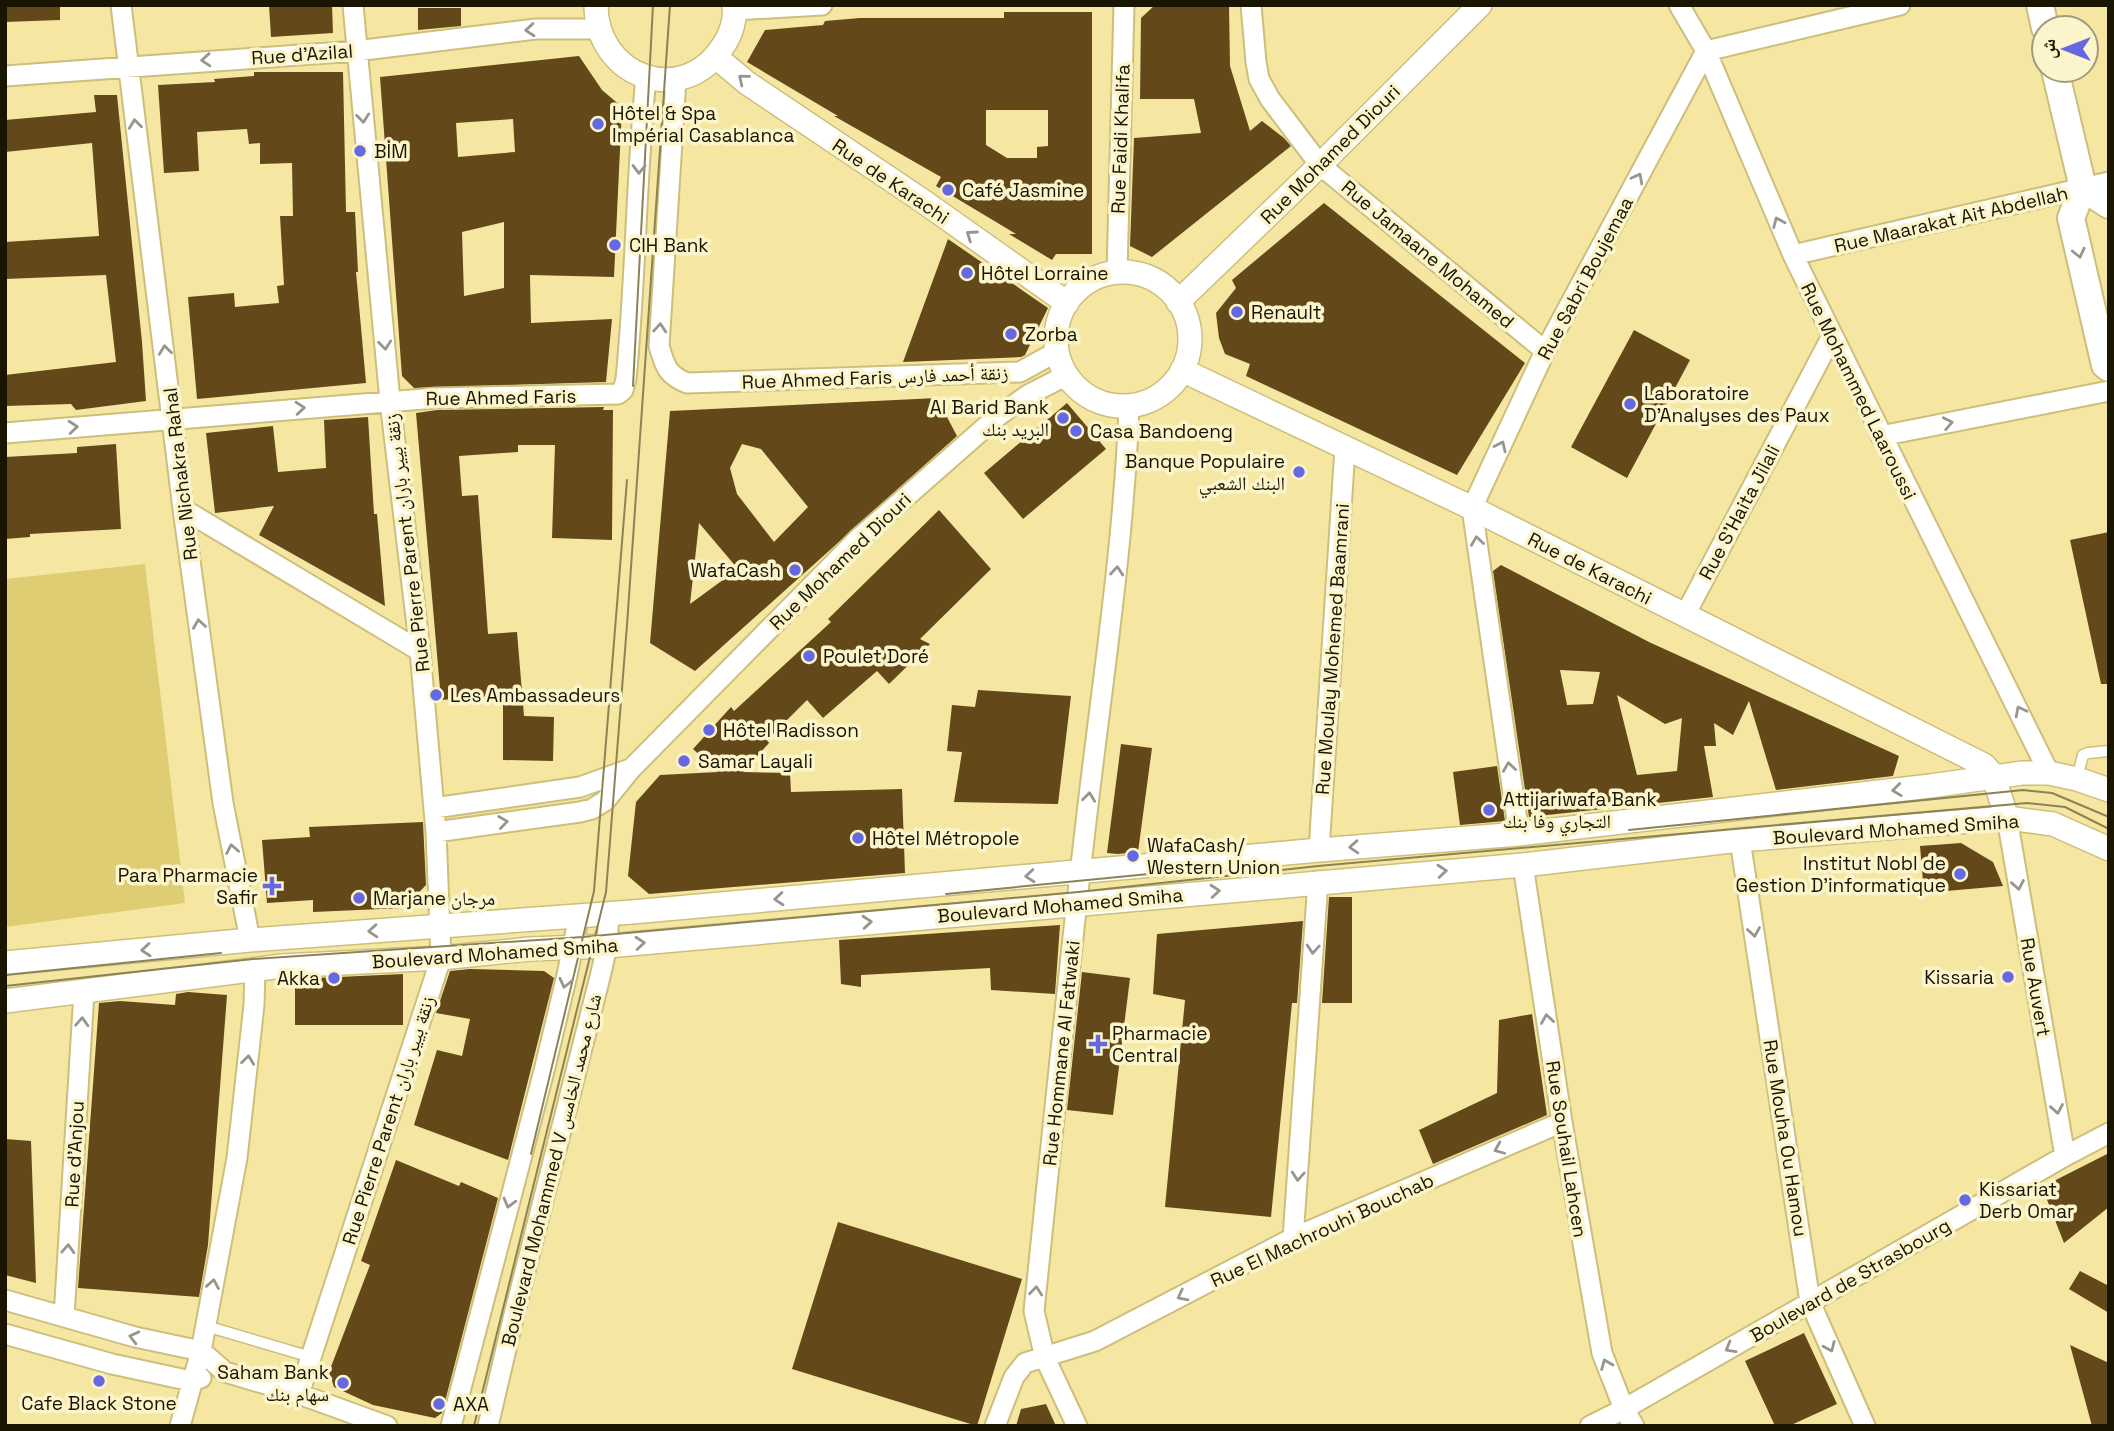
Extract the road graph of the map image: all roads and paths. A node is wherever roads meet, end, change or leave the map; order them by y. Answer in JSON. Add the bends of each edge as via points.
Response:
{"nodes":[{"id":1,"x":121,"y":5,"type":"edge"},
{"id":2,"x":353,"y":5,"type":"edge"},
{"id":3,"x":596,"y":5,"type":"edge"},
{"id":4,"x":822,"y":5,"type":"edge"},
{"id":5,"x":1124,"y":5,"type":"edge"},
{"id":6,"x":1251,"y":5,"type":"edge"},
{"id":7,"x":1480,"y":5,"type":"edge"},
{"id":8,"x":1679,"y":5,"type":"edge"},
{"id":9,"x":1900,"y":5,"type":"edge"},
{"id":10,"x":734,"y":8,"type":"edge"},
{"id":11,"x":598,"y":29,"type":"junction"},
{"id":12,"x":356,"y":51,"type":"junction"},
{"id":13,"x":1706,"y":51,"type":"junction"},
{"id":14,"x":716,"y":57,"type":"junction"},
{"id":15,"x":129,"y":65,"type":"junction"},
{"id":16,"x":5,"y":76,"type":"edge"},
{"id":17,"x":646,"y":77,"type":"junction"},
{"id":18,"x":676,"y":79,"type":"junction"},
{"id":19,"x":2058,"y":84,"type":"edge"},
{"id":20,"x":1320,"y":165,"type":"junction"},
{"id":21,"x":2109,"y":182,"type":"edge"},
{"id":22,"x":2083,"y":188,"type":"junction"},
{"id":23,"x":2109,"y":205,"type":"edge"},
{"id":24,"x":1793,"y":255,"type":"junction"},
{"id":25,"x":1117,"y":273,"type":"junction"},
{"id":26,"x":1178,"y":302,"type":"junction"},
{"id":27,"x":1067,"y":303,"type":"junction"},
{"id":28,"x":1832,"y":336,"type":"junction"},
{"id":29,"x":1058,"y":351,"type":"junction"},
{"id":30,"x":1545,"y":351,"type":"junction"},
{"id":31,"x":2109,"y":368,"type":"edge"},
{"id":32,"x":1182,"y":370,"type":"junction"},
{"id":33,"x":1067,"y":375,"type":"junction"},
{"id":34,"x":2109,"y":391,"type":"edge"},
{"id":35,"x":390,"y":401,"type":"junction"},
{"id":36,"x":1129,"y":406,"type":"junction"},
{"id":37,"x":173,"y":419,"type":"junction"},
{"id":38,"x":5,"y":433,"type":"edge"},
{"id":39,"x":1881,"y":436,"type":"junction"},
{"id":40,"x":1345,"y":448,"type":"junction"},
{"id":41,"x":1472,"y":508,"type":"junction"},
{"id":42,"x":183,"y":509,"type":"junction"},
{"id":43,"x":1685,"y":615,"type":"junction"},
{"id":44,"x":420,"y":651,"type":"junction"},
{"id":45,"x":1938,"y":742,"type":"junction"},
{"id":46,"x":2109,"y":751,"type":"edge"},
{"id":47,"x":631,"y":769,"type":"junction"},
{"id":48,"x":2049,"y":773,"type":"junction"},
{"id":49,"x":1993,"y":775,"type":"junction"},
{"id":50,"x":2077,"y":779,"type":"junction"},
{"id":51,"x":1930,"y":786,"type":"junction"},
{"id":52,"x":2109,"y":790,"type":"edge"},
{"id":53,"x":434,"y":808,"type":"junction"},
{"id":54,"x":2007,"y":817,"type":"junction"},
{"id":55,"x":436,"y":832,"type":"junction"},
{"id":56,"x":1519,"y":834,"type":"junction"},
{"id":57,"x":1740,"y":840,"type":"junction"},
{"id":58,"x":2109,"y":849,"type":"edge"},
{"id":59,"x":1319,"y":850,"type":"junction"},
{"id":60,"x":1524,"y":865,"type":"junction"},
{"id":61,"x":1080,"y":872,"type":"junction"},
{"id":62,"x":1318,"y":881,"type":"junction"},
{"id":63,"x":1077,"y":904,"type":"junction"},
{"id":64,"x":610,"y":913,"type":"junction"},
{"id":65,"x":579,"y":916,"type":"junction"},
{"id":66,"x":441,"y":925,"type":"junction"},
{"id":67,"x":250,"y":940,"type":"junction"},
{"id":68,"x":607,"y":946,"type":"junction"},
{"id":69,"x":573,"y":947,"type":"junction"},
{"id":70,"x":441,"y":958,"type":"junction"},
{"id":71,"x":5,"y":963,"type":"edge"},
{"id":72,"x":255,"y":969,"type":"junction"},
{"id":73,"x":83,"y":992,"type":"junction"},
{"id":74,"x":5,"y":1001,"type":"edge"},
{"id":75,"x":1562,"y":1122,"type":"junction"},
{"id":76,"x":2109,"y":1133,"type":"edge"},
{"id":77,"x":2065,"y":1156,"type":"junction"},
{"id":78,"x":1293,"y":1238,"type":"junction"},
{"id":79,"x":5,"y":1300,"type":"edge"},
{"id":80,"x":1810,"y":1302,"type":"junction"},
{"id":81,"x":64,"y":1317,"type":"junction"},
{"id":82,"x":206,"y":1326,"type":"junction"},
{"id":83,"x":5,"y":1334,"type":"edge"},
{"id":84,"x":201,"y":1351,"type":"junction"},
{"id":85,"x":311,"y":1357,"type":"junction"},
{"id":86,"x":1045,"y":1358,"type":"junction"},
{"id":87,"x":225,"y":1373,"type":"junction"},
{"id":88,"x":191,"y":1381,"type":"junction"},
{"id":89,"x":299,"y":1394,"type":"junction"},
{"id":90,"x":1629,"y":1417,"type":"edge"},
{"id":91,"x":180,"y":1426,"type":"edge"},
{"id":92,"x":387,"y":1426,"type":"edge"},
{"id":93,"x":451,"y":1426,"type":"edge"},
{"id":94,"x":488,"y":1426,"type":"edge"},
{"id":95,"x":995,"y":1426,"type":"edge"},
{"id":96,"x":1077,"y":1426,"type":"edge"},
{"id":97,"x":1590,"y":1426,"type":"edge"},
{"id":98,"x":1865,"y":1426,"type":"edge"}],
"edges":[{"from":1,"to":15,"type":"street","name":"Rue Nichakra Rahal"},
{"from":2,"to":12,"type":"street","name":"Rue Pierre Parent زنقة بيير باران"},
{"from":3,"to":11,"type":"street"},
{"from":4,"to":10,"type":"street"},
{"from":5,"to":25,"type":"street","name":"Rue Faidi Khalifa"},
{"from":6,"to":20,"type":"street","name":"Rue Jamaane Mohamed","via":[[1259,79]]},
{"from":7,"to":20,"type":"street","name":"Rue Mohamed Diouri"},
{"from":8,"to":13,"type":"street","name":"Rue Mohammed Laaroussi"},
{"from":9,"to":13,"type":"street"},
{"from":10,"to":14,"type":"street","via":[[731,32]]},
{"from":11,"to":12,"type":"street","name":"Rue d'Azilal","one_way":true,"via":[[536,29]]},
{"from":11,"to":17,"type":"street","via":[[616,59]]},
{"from":12,"to":15,"type":"street","name":"Rue d'Azilal","one_way":true},
{"from":12,"to":35,"type":"street","name":"Rue Pierre Parent زنقة بيير باران","one_way":true},
{"from":24,"to":13,"type":"street","name":"Rue Mohammed Laaroussi","one_way":true},
{"from":30,"to":13,"type":"street","name":"Rue Sabri Boujemaa","one_way":true},
{"from":14,"to":18,"type":"street"},
{"from":27,"to":14,"type":"street","name":"Rue de Karachi","one_way":true},
{"from":15,"to":16,"type":"street","name":"Rue d'Azilal"},
{"from":37,"to":15,"type":"street","name":"Rue Nichakra Rahal","one_way":true},
{"from":17,"to":18,"type":"street"},
{"from":17,"to":35,"type":"street","name":"Rue Ahmed Faris","one_way":true,"via":[[623,390],[613,395]]},
{"from":29,"to":18,"type":"street","name":"Rue Ahmed Faris زنقة أحمد فارس","one_way":true,"via":[[1020,372],[687,383],[675,378],[666,368],[659,346]]},
{"from":19,"to":22,"type":"main road"},
{"from":20,"to":26,"type":"street","name":"Rue Mohamed Diouri"},
{"from":20,"to":30,"type":"street","name":"Rue Jamaane Mohamed"},
{"from":21,"to":22,"type":"street","name":"Rue Maarakat Ait Abdellah"},
{"from":22,"to":23,"type":"main road"},
{"from":22,"to":24,"type":"street","name":"Rue Maarakat Ait Abdellah"},
{"from":22,"to":31,"type":"main road","one_way":true,"via":[[2071,218]]},
{"from":24,"to":28,"type":"street","name":"Rue Mohammed Laaroussi"},
{"from":25,"to":26,"type":"street","via":[[1148,277]]},
{"from":25,"to":27,"type":"street","via":[[1092,280]]},
{"from":26,"to":32,"type":"street","via":[[1190,338]]},
{"from":27,"to":29,"type":"street","via":[[1058,326]]},
{"from":28,"to":39,"type":"street","name":"Rue Mohammed Laaroussi"},
{"from":28,"to":43,"type":"street","name":"Rue S'Haita Jilali"},
{"from":29,"to":33,"type":"street"},
{"from":41,"to":30,"type":"street","name":"Rue Sabri Boujemaa","one_way":true},
{"from":32,"to":36,"type":"street","via":[[1164,392]]},
{"from":32,"to":40,"type":"street","name":"Rue de Karachi"},
{"from":33,"to":36,"type":"street","via":[[1093,399]]},
{"from":33,"to":47,"type":"street","name":"Rue Mohamed Diouri","via":[[998,416],[858,540]]},
{"from":39,"to":34,"type":"street","one_way":true},
{"from":37,"to":35,"type":"street","one_way":true},
{"from":35,"to":44,"type":"street","name":"Rue Pierre Parent زنقة بيير باران"},
{"from":61,"to":36,"type":"street","name":"Rue Hommane Al Fatwaki","one_way":true,"via":[[1113,612]]},
{"from":38,"to":37,"type":"street","one_way":true},
{"from":37,"to":42,"type":"street","name":"Rue Nichakra Rahal"},
{"from":48,"to":39,"type":"street","name":"Rue Mohammed Laaroussi","one_way":true},
{"from":40,"to":41,"type":"street","name":"Rue de Karachi"},
{"from":40,"to":59,"type":"street","name":"Rue Moulay Mohemed Baamrani"},
{"from":41,"to":43,"type":"street","name":"Rue de Karachi"},
{"from":56,"to":41,"type":"street","one_way":true},
{"from":42,"to":44,"type":"street"},
{"from":67,"to":42,"type":"street","name":"Rue Nichakra Rahal","one_way":true,"via":[[223,803]]},
{"from":43,"to":45,"type":"street","name":"Rue de Karachi"},
{"from":44,"to":53,"type":"street","name":"Rue Pierre Parent زنقة بيير باران"},
{"from":45,"to":49,"type":"street","name":"Rue de Karachi"},
{"from":45,"to":51,"type":"street"},
{"from":46,"to":50,"type":"lane","via":[[2083,755]]},
{"from":47,"to":53,"type":"street","via":[[580,787]]},
{"from":55,"to":47,"type":"street","name":"Rue Mohamed Diouri","one_way":true,"via":[[580,812],[605,800]]},
{"from":48,"to":49,"type":"street","name":"Boulevard Mohamed Smiha"},
{"from":48,"to":50,"type":"street","name":"Boulevard Mohamed Smiha"},
{"from":49,"to":51,"type":"street","name":"Boulevard Mohamed Smiha"},
{"from":49,"to":54,"type":"street"},
{"from":50,"to":52,"type":"street","name":"Boulevard Mohamed Smiha"},
{"from":51,"to":56,"type":"street","name":"Boulevard Mohamed Smiha","one_way":true},
{"from":53,"to":55,"type":"street","name":"Rue Pierre Parent زنقة بيير باران"},
{"from":54,"to":57,"type":"street","name":"Boulevard Mohamed Smiha"},
{"from":54,"to":58,"type":"street","name":"Boulevard Mohamed Smiha","via":[[2053,824]]},
{"from":54,"to":77,"type":"street","name":"Rue Auvert","one_way":true},
{"from":55,"to":66,"type":"street","name":"Rue Pierre Parent زنقة بيير باران"},
{"from":56,"to":59,"type":"street","name":"Boulevard Mohamed Smiha","one_way":true},
{"from":57,"to":60,"type":"street","name":"Boulevard Mohamed Smiha"},
{"from":57,"to":80,"type":"street","name":"Rue Mouha Ou Hamou","one_way":true},
{"from":59,"to":61,"type":"street","name":"Boulevard Mohamed Smiha"},
{"from":62,"to":60,"type":"street","name":"Boulevard Mohamed Smiha","one_way":true},
{"from":75,"to":60,"type":"street","name":"Rue Souhail Lahcen","one_way":true},
{"from":61,"to":63,"type":"street","name":"Rue Hommane Al Fatwaki"},
{"from":61,"to":64,"type":"street","name":"Boulevard Mohamed Smiha","one_way":true},
{"from":63,"to":62,"type":"street","name":"Boulevard Mohamed Smiha","one_way":true},
{"from":62,"to":78,"type":"street","one_way":true},
{"from":68,"to":63,"type":"street","name":"Boulevard Mohamed Smiha","one_way":true},
{"from":86,"to":63,"type":"street","name":"Rue Hommane Al Fatwaki","one_way":true,"via":[[1034,1311]]},
{"from":64,"to":65,"type":"street","name":"Boulevard Mohamed Smiha"},
{"from":64,"to":68,"type":"street","name":"Boulevard Mohammed V شارع محمد الخامس"},
{"from":65,"to":66,"type":"street","name":"Boulevard Mohamed Smiha"},
{"from":65,"to":69,"type":"street","name":"Boulevard Mohammed V شارع محمد الخامس"},
{"from":66,"to":67,"type":"street","name":"Boulevard Mohamed Smiha","one_way":true},
{"from":66,"to":70,"type":"street","name":"Rue Pierre Parent زنقة بيير باران"},
{"from":67,"to":71,"type":"street","name":"Boulevard Mohamed Smiha","one_way":true},
{"from":68,"to":69,"type":"street","name":"Boulevard Mohamed Smiha"},
{"from":68,"to":94,"type":"street","name":"Boulevard Mohammed V شارع محمد الخامس"},
{"from":69,"to":70,"type":"street","name":"Boulevard Mohamed Smiha"},
{"from":69,"to":93,"type":"street","name":"Boulevard Mohammed V شارع محمد الخامس","one_way":true},
{"from":70,"to":72,"type":"street","name":"Boulevard Mohamed Smiha"},
{"from":70,"to":85,"type":"street","name":"Rue Pierre Parent زنقة بيير باران"},
{"from":72,"to":73,"type":"street","name":"Boulevard Mohamed Smiha"},
{"from":82,"to":72,"type":"street","one_way":true,"via":[[237,1158]]},
{"from":73,"to":74,"type":"street","name":"Boulevard Mohamed Smiha"},
{"from":81,"to":73,"type":"street","name":"Rue d'Anjou","one_way":true},
{"from":75,"to":78,"type":"street","name":"Rue El Machrouhi Bouchab","one_way":true},
{"from":90,"to":75,"type":"street","name":"Rue Souhail Lahcen","one_way":true,"via":[[1602,1353]]},
{"from":76,"to":77,"type":"street","name":"Boulevard de Strasbourg"},
{"from":77,"to":80,"type":"street","name":"Boulevard de Strasbourg"},
{"from":78,"to":86,"type":"street","name":"Rue El Machrouhi Bouchab","one_way":true,"via":[[1095,1340]]},
{"from":79,"to":81,"type":"street"},
{"from":80,"to":90,"type":"street","name":"Boulevard de Strasbourg","one_way":true},
{"from":80,"to":98,"type":"street","name":"Rue Mouha Ou Hamou","one_way":true},
{"from":84,"to":81,"type":"street","one_way":true},
{"from":82,"to":84,"type":"street"},
{"from":82,"to":85,"type":"lane"},
{"from":83,"to":88,"type":"street"},
{"from":84,"to":87,"type":"street"},
{"from":84,"to":88,"type":"street"},
{"from":85,"to":89,"type":"street","name":"Rue Pierre Parent زنقة بيير باران"},
{"from":86,"to":95,"type":"street","via":[[1025,1363],[1014,1377]]},
{"from":86,"to":96,"type":"street","name":"Rue Hommane Al Fatwaki"},
{"from":87,"to":88,"type":"street"},
{"from":87,"to":89,"type":"street"},
{"from":88,"to":91,"type":"street"},
{"from":89,"to":92,"type":"street"},
{"from":90,"to":97,"type":"street","name":"Boulevard de Strasbourg"}]}
